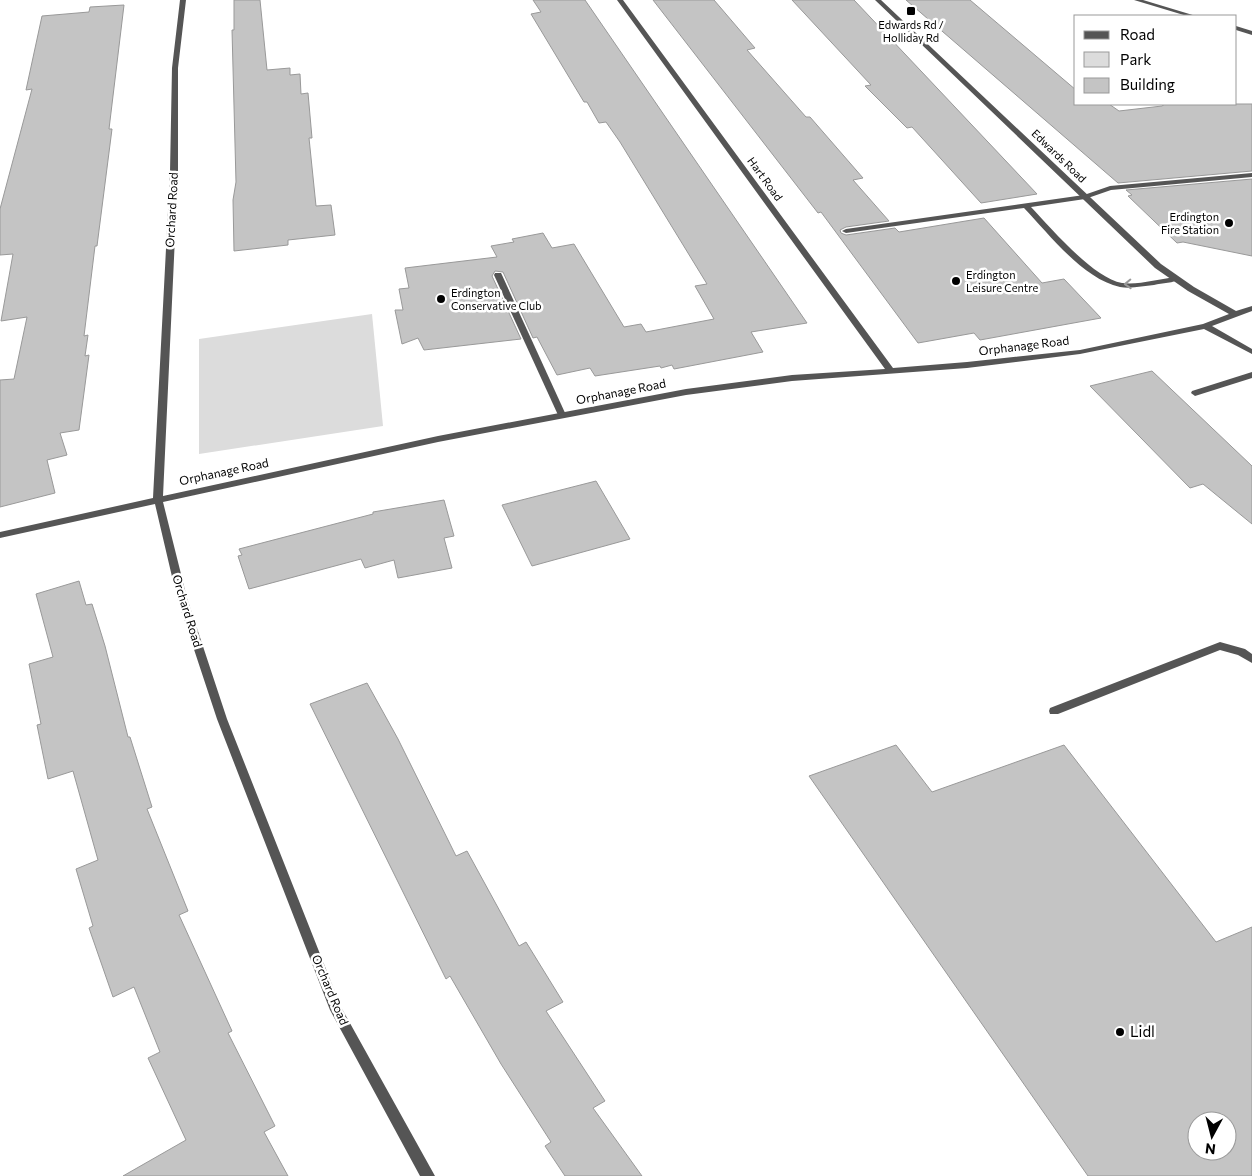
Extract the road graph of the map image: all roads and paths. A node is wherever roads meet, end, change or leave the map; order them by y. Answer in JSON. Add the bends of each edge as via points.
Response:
{"nodes":[{"id":1,"x":183,"y":0,"type":"edge"},
{"id":2,"x":620,"y":0,"type":"edge"},
{"id":3,"x":878,"y":0,"type":"edge"},
{"id":4,"x":1137,"y":0,"type":"edge"},
{"id":5,"x":1190,"y":15,"type":"edge"},
{"id":6,"x":1237,"y":28,"type":"edge"},
{"id":7,"x":1252,"y":33,"type":"edge"},
{"id":8,"x":1252,"y":175,"type":"edge"},
{"id":9,"x":1085,"y":197,"type":"junction"},
{"id":10,"x":1025,"y":205,"type":"junction"},
{"id":11,"x":846,"y":231,"type":"dead end"},
{"id":12,"x":498,"y":275,"type":"dead end"},
{"id":13,"x":1176,"y":279,"type":"junction"},
{"id":14,"x":1252,"y":308,"type":"edge"},
{"id":15,"x":1235,"y":314,"type":"junction"},
{"id":16,"x":1205,"y":326,"type":"junction"},
{"id":17,"x":1252,"y":352,"type":"edge"},
{"id":18,"x":891,"y":371,"type":"junction"},
{"id":19,"x":1252,"y":375,"type":"edge"},
{"id":20,"x":1195,"y":393,"type":"dead end"},
{"id":21,"x":562,"y":415,"type":"junction"},
{"id":22,"x":158,"y":500,"type":"junction"},
{"id":23,"x":0,"y":535,"type":"edge"},
{"id":24,"x":1252,"y":659,"type":"edge"},
{"id":25,"x":1054,"y":710,"type":"dead end"},
{"id":26,"x":428,"y":1176,"type":"edge"}],
"edges":[{"from":1,"to":22,"type":"street","name":"Orchard Road","via":[[175,68],[174,172]]},
{"from":2,"to":18,"type":"street","name":"Hart Road"},
{"from":3,"to":9,"type":"street","name":"Edwards Road"},
{"from":4,"to":5,"type":"street"},
{"from":6,"to":7,"type":"street"},
{"from":8,"to":9,"type":"street","via":[[1110,188]]},
{"from":9,"to":10,"type":"street"},
{"from":9,"to":13,"type":"street","name":"Edwards Road"},
{"from":10,"to":11,"type":"street"},
{"from":13,"to":10,"type":"street","one_way":true,"via":[[1122,285],[1103,279]]},
{"from":12,"to":21,"type":"street"},
{"from":13,"to":15,"type":"street","name":"Edwards Road"},
{"from":14,"to":15,"type":"street","name":"Orphanage Road"},
{"from":15,"to":16,"type":"street","name":"Orphanage Road"},
{"from":16,"to":17,"type":"street"},
{"from":16,"to":18,"type":"street","name":"Orphanage Road","via":[[1080,352]]},
{"from":18,"to":21,"type":"street","name":"Orphanage Road","via":[[792,378],[686,392]]},
{"from":19,"to":20,"type":"street"},
{"from":21,"to":22,"type":"street","name":"Orphanage Road"},
{"from":22,"to":23,"type":"street","name":"Orphanage Road"},
{"from":22,"to":26,"type":"street","name":"Orchard Road","via":[[182,598],[222,719],[336,1010]]},
{"from":24,"to":25,"type":"street","via":[[1220,646]]}]}
